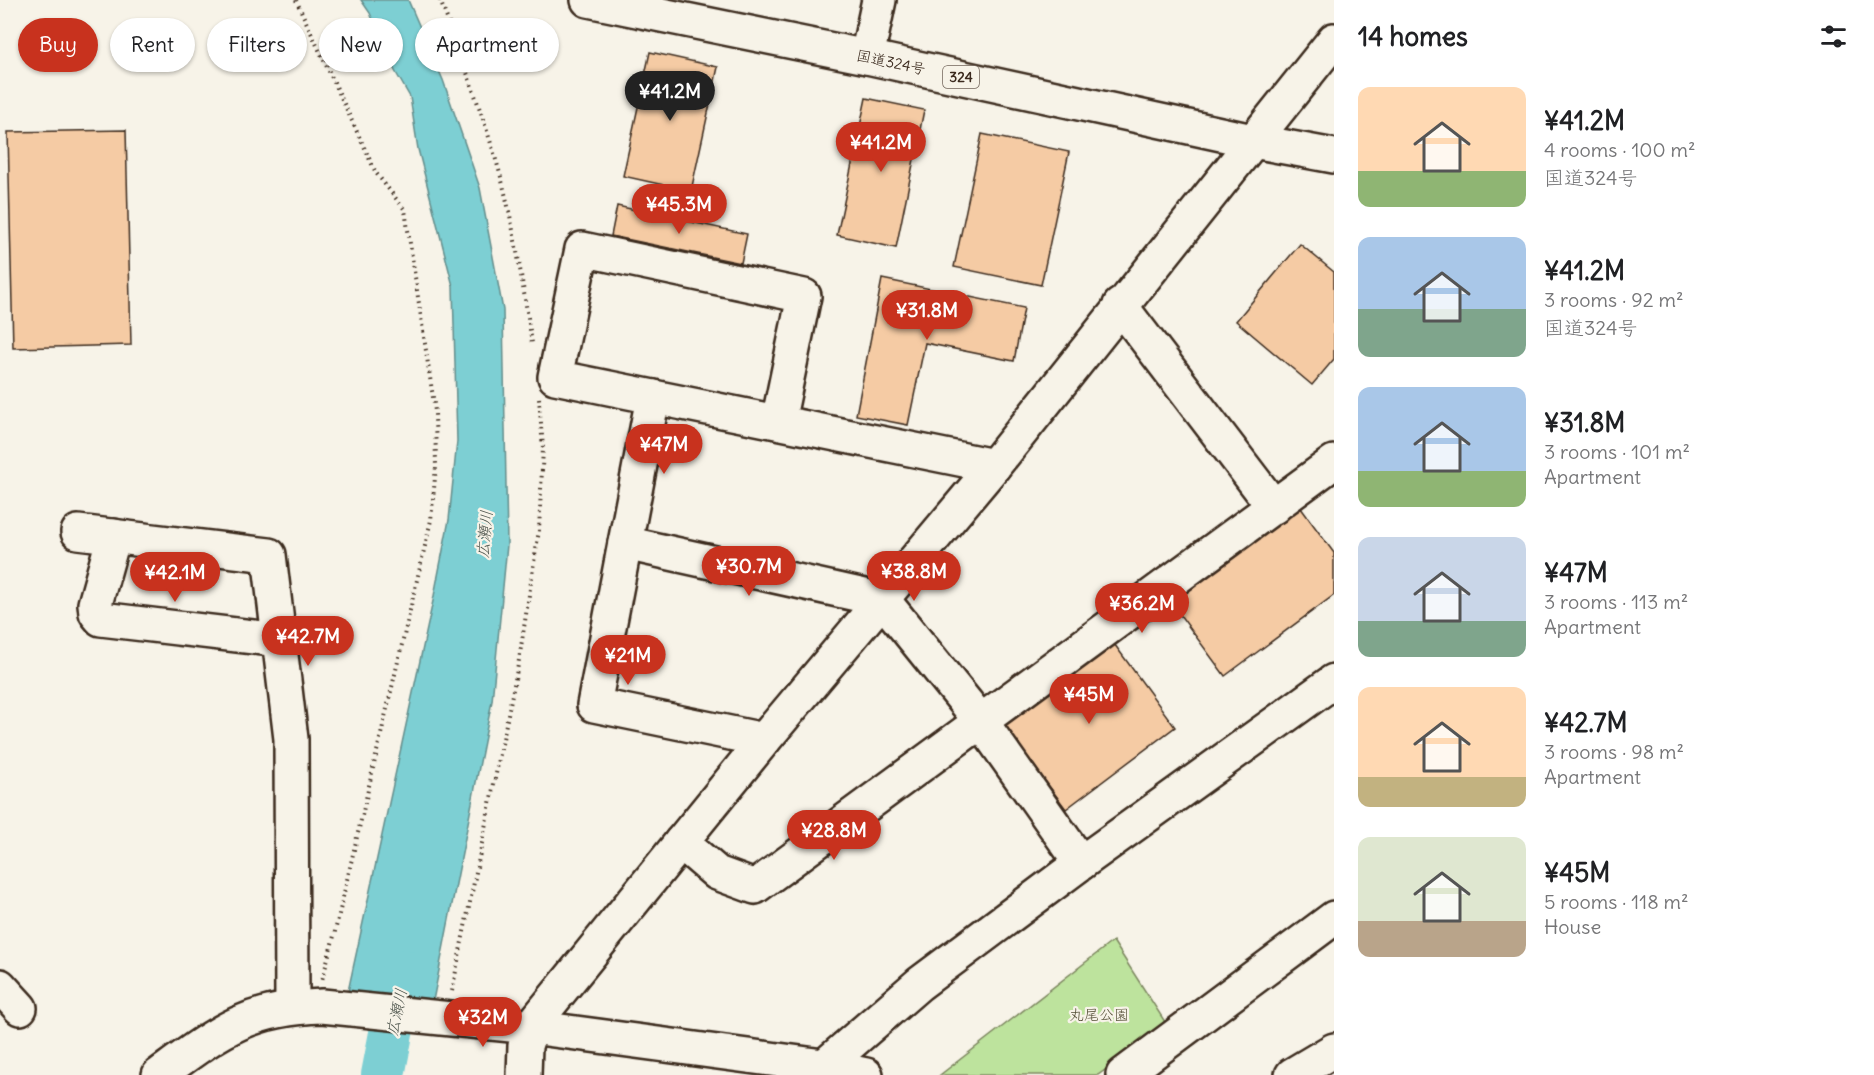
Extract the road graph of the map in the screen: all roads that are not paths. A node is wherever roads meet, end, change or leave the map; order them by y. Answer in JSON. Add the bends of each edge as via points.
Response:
{"nodes":[{"id":1,"x":588,"y":0,"type":"edge"},
{"id":2,"x":879,"y":0,"type":"edge"},
{"id":3,"x":1334,"y":40,"type":"edge"},
{"id":4,"x":867,"y":57,"type":"junction"},
{"id":5,"x":1252,"y":141,"type":"junction"},
{"id":6,"x":1334,"y":156,"type":"edge"},
{"id":7,"x":1120,"y":305,"type":"junction"},
{"id":8,"x":653,"y":397,"type":"junction"},
{"id":9,"x":778,"y":422,"type":"junction"},
{"id":10,"x":1334,"y":462,"type":"edge"},
{"id":11,"x":994,"y":466,"type":"junction"},
{"id":12,"x":1274,"y":507,"type":"junction"},
{"id":13,"x":78,"y":532,"type":"dead end"},
{"id":14,"x":114,"y":536,"type":"junction"},
{"id":15,"x":625,"y":543,"type":"junction"},
{"id":16,"x":883,"y":600,"type":"junction"},
{"id":17,"x":279,"y":640,"type":"junction"},
{"id":18,"x":1334,"y":681,"type":"edge"},
{"id":19,"x":980,"y":720,"type":"junction"},
{"id":20,"x":764,"y":740,"type":"junction"},
{"id":21,"x":681,"y":842,"type":"junction"},
{"id":22,"x":1081,"y":863,"type":"junction"},
{"id":23,"x":1334,"y":918,"type":"edge"},
{"id":24,"x":309,"y":1007,"type":"junction"},
{"id":25,"x":531,"y":1027,"type":"junction"},
{"id":26,"x":1334,"y":1050,"type":"edge"},
{"id":27,"x":818,"y":1071,"type":"edge"},
{"id":28,"x":159,"y":1075,"type":"edge"},
{"id":29,"x":524,"y":1075,"type":"edge"},
{"id":30,"x":866,"y":1075,"type":"edge"},
{"id":31,"x":1123,"y":1075,"type":"edge"},
{"id":32,"x":1292,"y":1075,"type":"edge"}],
"edges":[{"from":1,"to":4,"type":"main road","name":"国道324号","number":"324"},
{"from":2,"to":4,"type":"main road"},
{"from":3,"to":5,"type":"main road"},
{"from":4,"to":5,"type":"main road","name":"国道324号","number":"324"},
{"from":5,"to":6,"type":"main road","name":"国道324号","number":"324"},
{"from":5,"to":7,"type":"main road"},
{"from":7,"to":11,"type":"main road"},
{"from":7,"to":12,"type":"main road"},
{"from":8,"to":9,"type":"main road"},
{"from":8,"to":9,"type":"main road","via":[[555,377],[582,249],[804,296]]},
{"from":8,"to":15,"type":"main road"},
{"from":9,"to":11,"type":"main road"},
{"from":10,"to":12,"type":"main road"},
{"from":11,"to":16,"type":"main road"},
{"from":12,"to":19,"type":"main road"},
{"from":13,"to":14,"type":"main road"},
{"from":14,"to":17,"type":"main road","via":[[269,555]]},
{"from":14,"to":17,"type":"main road","via":[[95,604],[101,620]]},
{"from":15,"to":16,"type":"main road"},
{"from":15,"to":20,"type":"main road","via":[[594,705]]},
{"from":16,"to":19,"type":"main road"},
{"from":16,"to":20,"type":"main road"},
{"from":17,"to":24,"type":"main road","via":[[291,739]]},
{"from":18,"to":22,"type":"main road"},
{"from":19,"to":21,"type":"main road","via":[[755,887],[717,873]]},
{"from":19,"to":22,"type":"main road"},
{"from":20,"to":21,"type":"main road"},
{"from":21,"to":25,"type":"main road"},
{"from":22,"to":27,"type":"main road","via":[[919,984]]},
{"from":23,"to":31,"type":"main road"},
{"from":24,"to":25,"type":"main road"},
{"from":24,"to":28,"type":"main road","via":[[257,1015],[233,1024]]},
{"from":25,"to":27,"type":"main road"},
{"from":25,"to":29,"type":"main road","via":[[525,1046]]},
{"from":26,"to":32,"type":"main road"},
{"from":27,"to":30,"type":"main road"}]}
